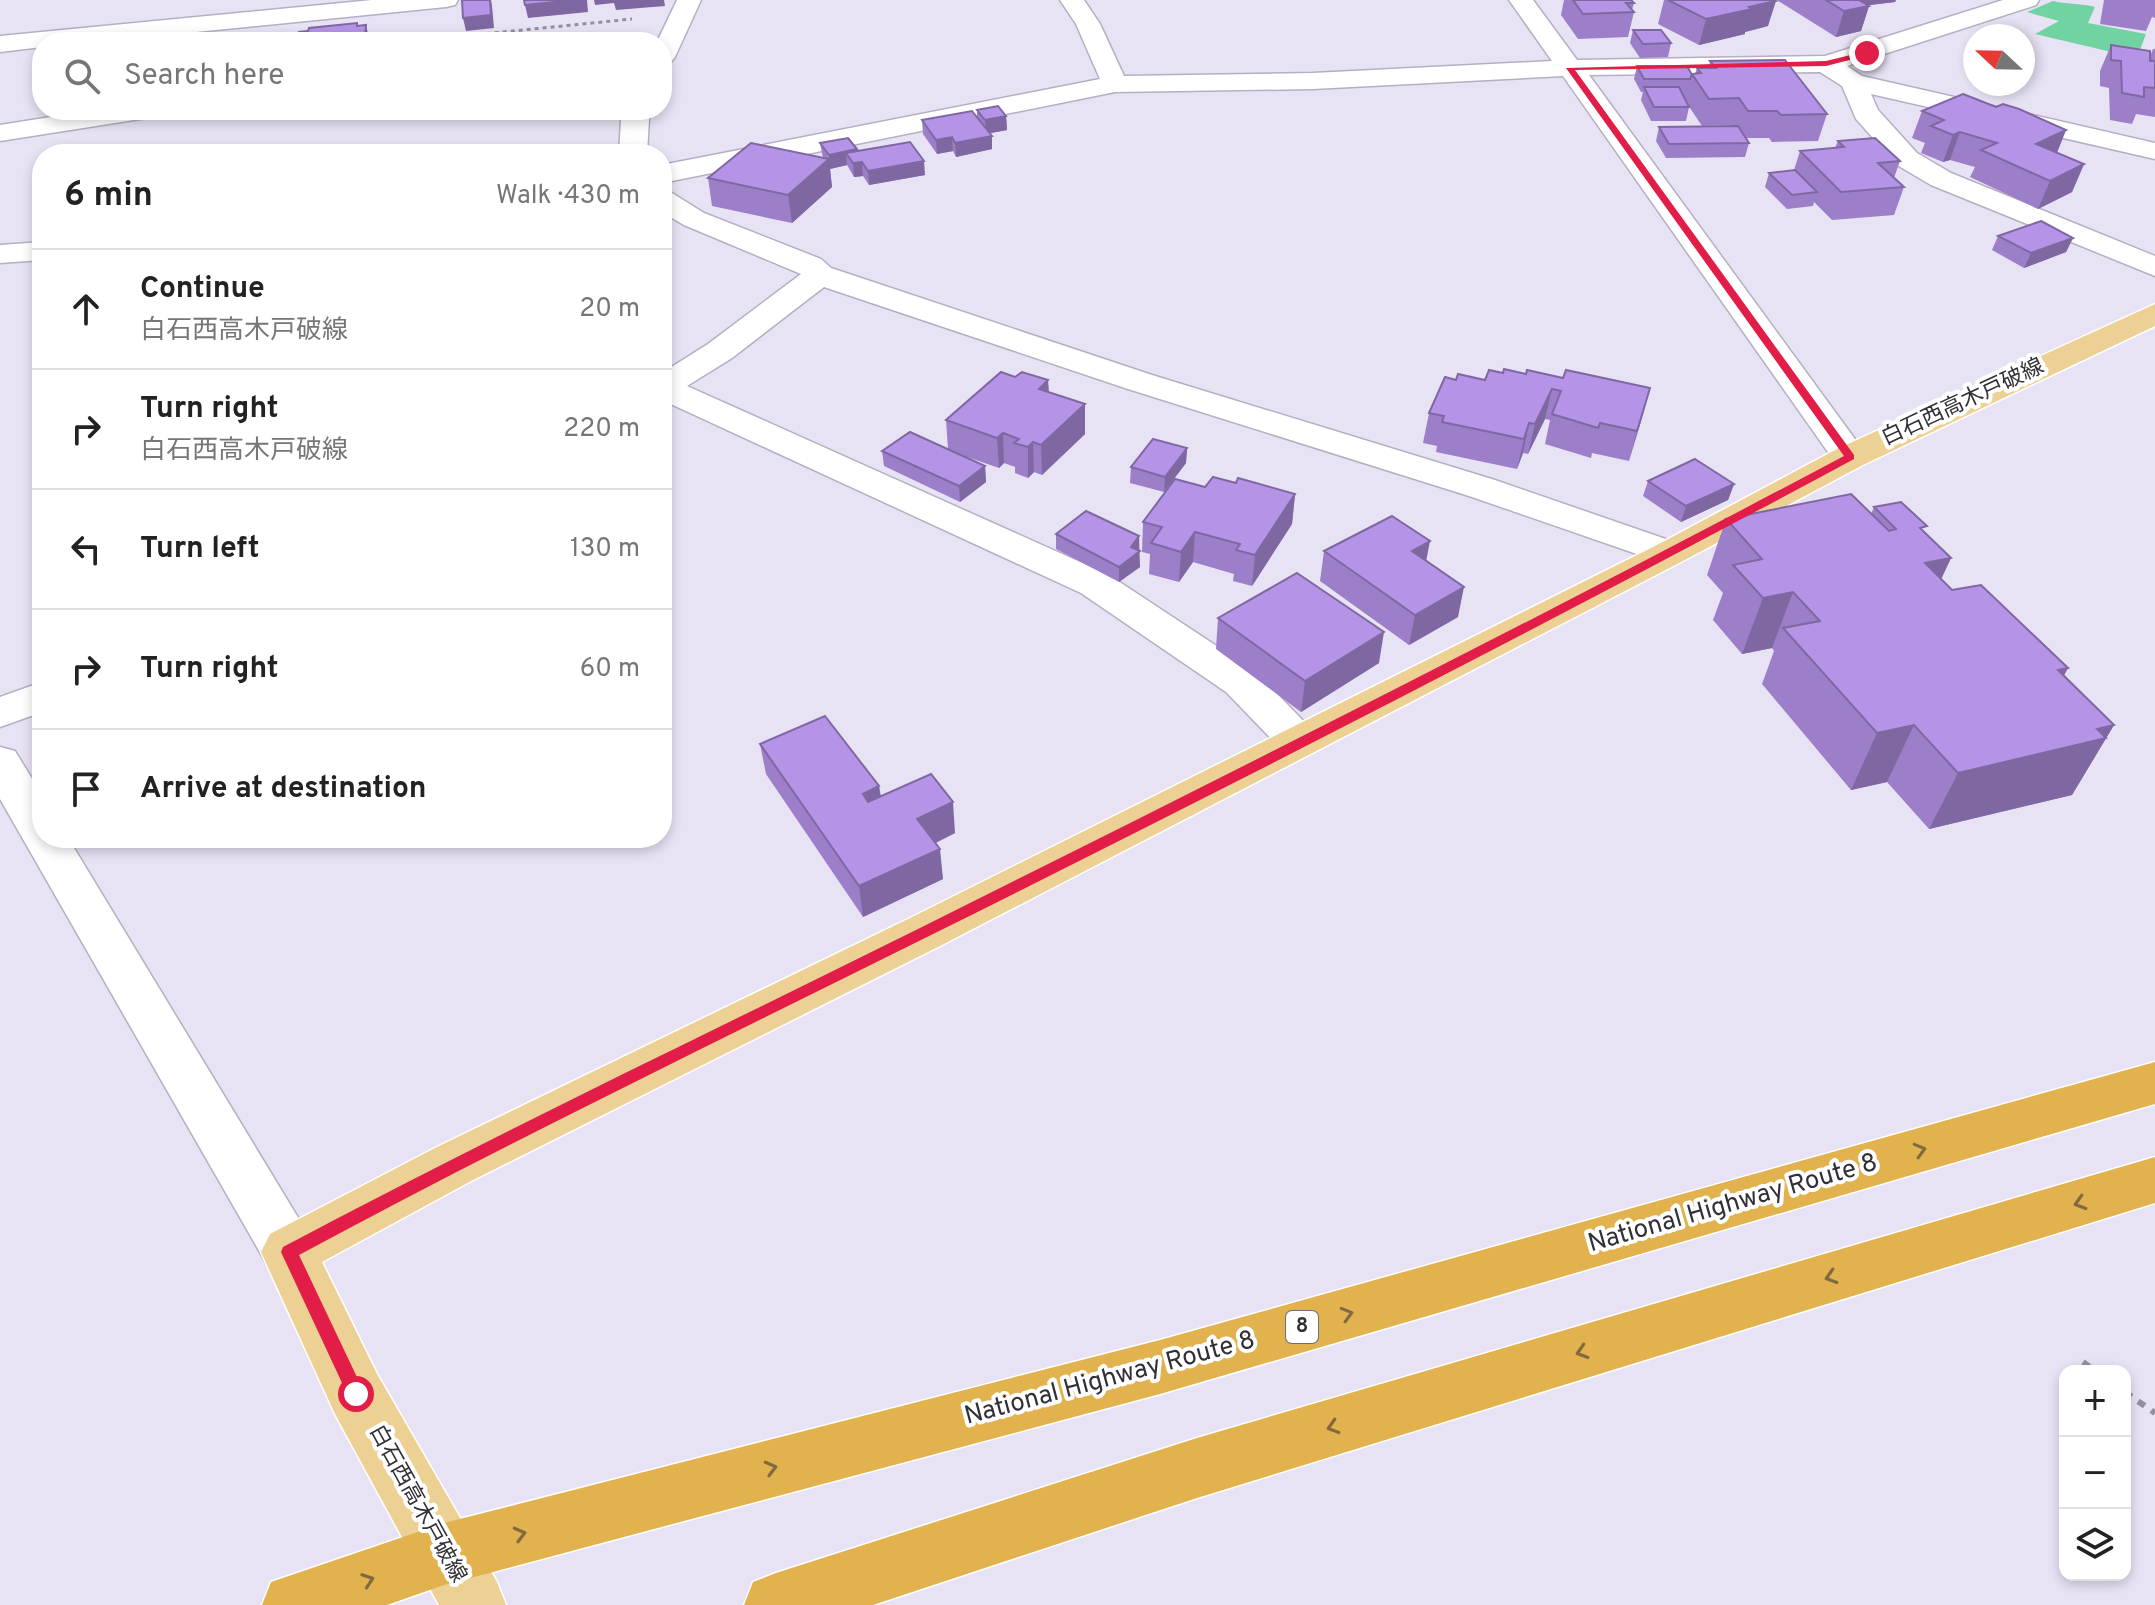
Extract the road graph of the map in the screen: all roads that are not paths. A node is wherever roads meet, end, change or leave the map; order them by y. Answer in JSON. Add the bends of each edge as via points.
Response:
{"nodes":[{"id":1,"x":446,"y":0,"type":"edge"},
{"id":2,"x":1072,"y":0,"type":"edge"},
{"id":3,"x":1521,"y":0,"type":"edge"},
{"id":4,"x":2027,"y":0,"type":"edge"},
{"id":5,"x":1991,"y":6,"type":"edge"},
{"id":6,"x":686,"y":7,"type":"edge"},
{"id":7,"x":122,"y":32,"type":"edge"},
{"id":8,"x":672,"y":35,"type":"edge"},
{"id":9,"x":32,"y":41,"type":"edge"},
{"id":10,"x":0,"y":44,"type":"edge"},
{"id":11,"x":1826,"y":64,"type":"junction"},
{"id":12,"x":1570,"y":68,"type":"junction"},
{"id":13,"x":1853,"y":82,"type":"junction"},
{"id":14,"x":1115,"y":84,"type":"junction"},
{"id":15,"x":83,"y":120,"type":"edge"},
{"id":16,"x":635,"y":120,"type":"edge"},
{"id":17,"x":0,"y":133,"type":"edge"},
{"id":18,"x":634,"y":144,"type":"edge"},
{"id":19,"x":2155,"y":151,"type":"edge"},
{"id":20,"x":672,"y":172,"type":"edge"},
{"id":21,"x":672,"y":205,"type":"edge"},
{"id":22,"x":32,"y":252,"type":"edge"},
{"id":23,"x":0,"y":254,"type":"edge"},
{"id":24,"x":2155,"y":267,"type":"edge"},
{"id":25,"x":820,"y":275,"type":"junction"},
{"id":26,"x":2155,"y":314,"type":"edge"},
{"id":27,"x":672,"y":382,"type":"edge"},
{"id":28,"x":672,"y":393,"type":"edge"},
{"id":29,"x":1850,"y":457,"type":"junction"},
{"id":30,"x":1670,"y":553,"type":"junction"},
{"id":31,"x":32,"y":700,"type":"edge"},
{"id":32,"x":0,"y":713,"type":"edge"},
{"id":33,"x":1298,"y":741,"type":"junction"},
{"id":34,"x":0,"y":762,"type":"edge"},
{"id":35,"x":32,"y":817,"type":"edge"},
{"id":36,"x":50,"y":848,"type":"edge"},
{"id":37,"x":2155,"y":1083,"type":"edge"},
{"id":38,"x":2155,"y":1180,"type":"edge"},
{"id":39,"x":300,"y":1273,"type":"junction"},
{"id":40,"x":459,"y":1580,"type":"edge"},
{"id":41,"x":294,"y":1605,"type":"edge"},
{"id":42,"x":776,"y":1605,"type":"edge"}],
"edges":[{"from":1,"to":7,"type":"street"},
{"from":2,"to":14,"type":"street"},
{"from":3,"to":12,"type":"street"},
{"from":4,"to":5,"type":"street"},
{"from":5,"to":11,"type":"street"},
{"from":6,"to":8,"type":"street"},
{"from":9,"to":10,"type":"street"},
{"from":11,"to":12,"type":"street"},
{"from":11,"to":13,"type":"street"},
{"from":12,"to":14,"type":"street"},
{"from":12,"to":29,"type":"street"},
{"from":13,"to":19,"type":"street"},
{"from":13,"to":24,"type":"street","via":[[1866,113],[1907,159],[1941,179]]},
{"from":14,"to":20,"type":"street"},
{"from":15,"to":17,"type":"street"},
{"from":16,"to":18,"type":"street"},
{"from":21,"to":25,"type":"street"},
{"from":22,"to":23,"type":"street"},
{"from":25,"to":27,"type":"street"},
{"from":25,"to":30,"type":"street"},
{"from":26,"to":29,"type":"main road","name":"白石西高木戸破線"},
{"from":28,"to":33,"type":"street","via":[[1095,584],[1241,682]]},
{"from":29,"to":30,"type":"main road","name":"白石西高木戸破線"},
{"from":30,"to":33,"type":"main road","name":"白石西高木戸破線"},
{"from":31,"to":32,"type":"street"},
{"from":33,"to":39,"type":"main road","name":"白石西高木戸破線","via":[[454,1164]]},
{"from":34,"to":35,"type":"street"},
{"from":36,"to":39,"type":"street"},
{"from":40,"to":37,"type":"highway","name":"National Highway Route 8","number":"8","one_way":true,"via":[[1160,1367]]},
{"from":38,"to":42,"type":"highway","one_way":true,"via":[[1197,1468]]},
{"from":39,"to":40,"type":"main road","name":"白石西高木戸破線","via":[[356,1394]]},
{"from":41,"to":40,"type":"highway","name":"National Highway Route 8","number":"8","one_way":true}]}
